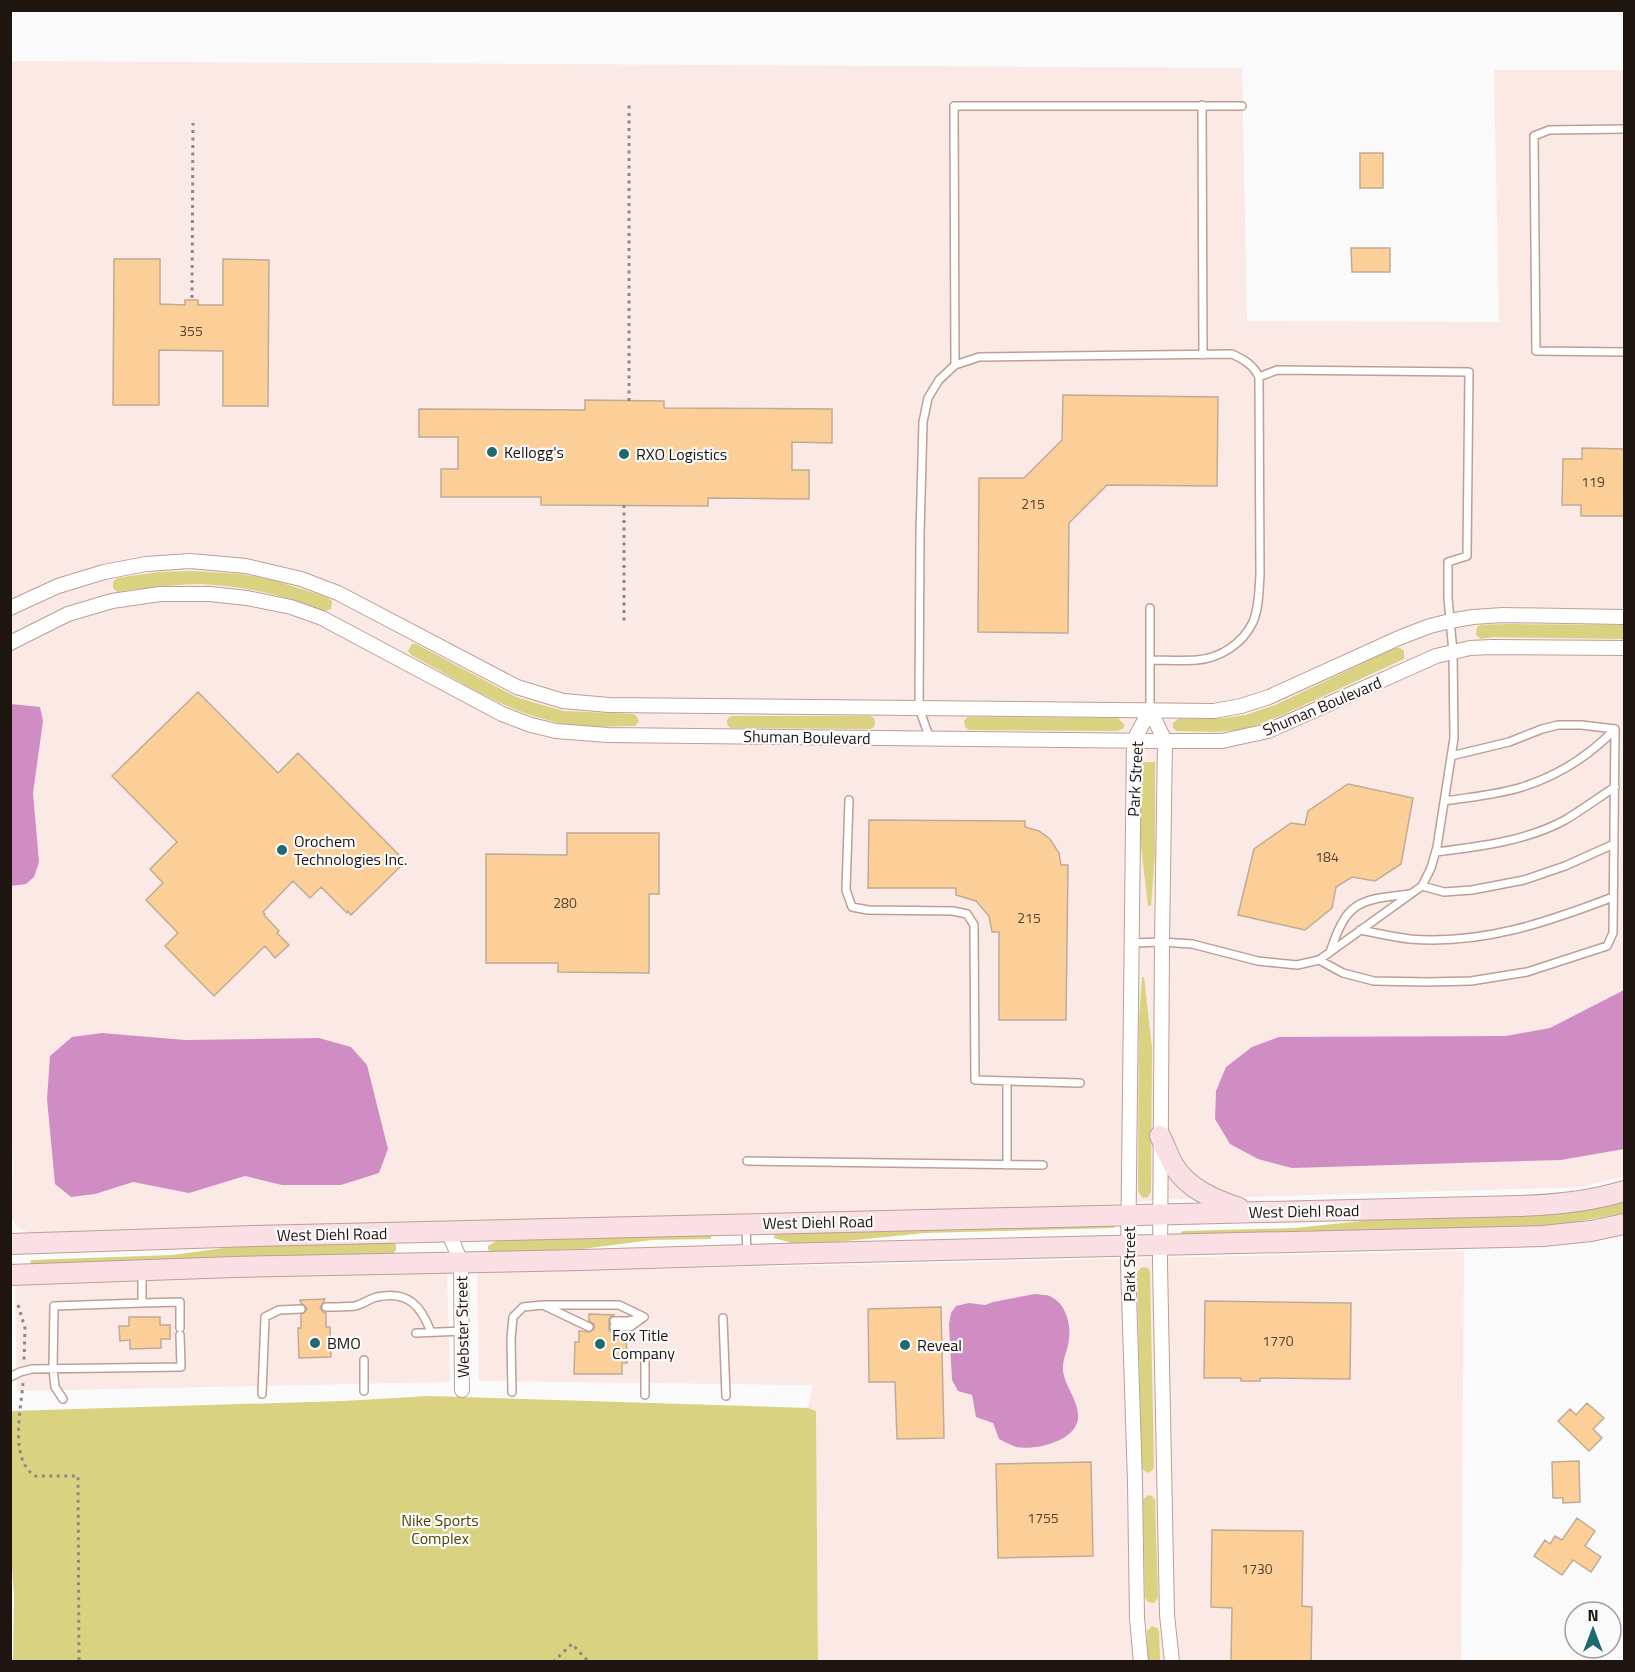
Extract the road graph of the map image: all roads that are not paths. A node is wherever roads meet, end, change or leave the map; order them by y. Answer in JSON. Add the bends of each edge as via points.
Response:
{"nodes":[{"id":1,"x":1202,"y":105,"type":"junction"},
{"id":2,"x":1242,"y":106,"type":"dead end"},
{"id":3,"x":1624,"y":129,"type":"edge"},
{"id":4,"x":1624,"y":352,"type":"edge"},
{"id":5,"x":1203,"y":355,"type":"junction"},
{"id":6,"x":956,"y":365,"type":"junction"},
{"id":7,"x":1259,"y":377,"type":"junction"},
{"id":8,"x":10,"y":608,"type":"edge"},
{"id":9,"x":1150,"y":608,"type":"dead end"},
{"id":10,"x":1624,"y":617,"type":"edge"},
{"id":11,"x":1450,"y":621,"type":"junction"},
{"id":12,"x":10,"y":643,"type":"edge"},
{"id":13,"x":1624,"y":648,"type":"edge"},
{"id":14,"x":1454,"y":652,"type":"junction"},
{"id":15,"x":1150,"y":660,"type":"junction"},
{"id":16,"x":919,"y":708,"type":"junction"},
{"id":17,"x":1150,"y":710,"type":"junction"},
{"id":18,"x":1615,"y":729,"type":"junction"},
{"id":19,"x":930,"y":739,"type":"junction"},
{"id":20,"x":1134,"y":740,"type":"junction"},
{"id":21,"x":1166,"y":741,"type":"junction"},
{"id":22,"x":1451,"y":756,"type":"junction"},
{"id":23,"x":1615,"y":787,"type":"junction"},
{"id":24,"x":849,"y":800,"type":"dead end"},
{"id":25,"x":1444,"y":801,"type":"junction"},
{"id":26,"x":1614,"y":844,"type":"junction"},
{"id":27,"x":1436,"y":852,"type":"junction"},
{"id":28,"x":1422,"y":886,"type":"junction"},
{"id":29,"x":1410,"y":894,"type":"junction"},
{"id":30,"x":1613,"y":897,"type":"junction"},
{"id":31,"x":1360,"y":930,"type":"junction"},
{"id":32,"x":1161,"y":942,"type":"junction"},
{"id":33,"x":1131,"y":943,"type":"junction"},
{"id":34,"x":1330,"y":952,"type":"junction"},
{"id":35,"x":1319,"y":960,"type":"junction"},
{"id":36,"x":1007,"y":1081,"type":"junction"},
{"id":37,"x":1080,"y":1083,"type":"dead end"},
{"id":38,"x":1160,"y":1136,"type":"junction"},
{"id":39,"x":747,"y":1161,"type":"dead end"},
{"id":40,"x":1007,"y":1165,"type":"junction"},
{"id":41,"x":1042,"y":1165,"type":"dead end"},
{"id":42,"x":1624,"y":1191,"type":"edge"},
{"id":43,"x":1250,"y":1212,"type":"junction"},
{"id":44,"x":1160,"y":1214,"type":"junction"},
{"id":45,"x":1129,"y":1215,"type":"junction"},
{"id":46,"x":746,"y":1224,"type":"junction"},
{"id":47,"x":1624,"y":1224,"type":"edge"},
{"id":48,"x":448,"y":1231,"type":"junction"},
{"id":49,"x":10,"y":1244,"type":"edge"},
{"id":50,"x":1129,"y":1245,"type":"junction"},
{"id":51,"x":1160,"y":1245,"type":"junction"},
{"id":52,"x":747,"y":1255,"type":"junction"},
{"id":53,"x":461,"y":1262,"type":"junction"},
{"id":54,"x":142,"y":1270,"type":"junction"},
{"id":55,"x":10,"y":1275,"type":"edge"},
{"id":56,"x":142,"y":1303,"type":"junction"},
{"id":57,"x":543,"y":1305,"type":"junction"},
{"id":58,"x":326,"y":1307,"type":"dead end"},
{"id":59,"x":301,"y":1309,"type":"dead end"},
{"id":60,"x":723,"y":1318,"type":"dead end"},
{"id":61,"x":589,"y":1324,"type":"dead end"},
{"id":62,"x":614,"y":1324,"type":"dead end"},
{"id":63,"x":463,"y":1331,"type":"junction"},
{"id":64,"x":431,"y":1332,"type":"junction"},
{"id":65,"x":416,"y":1333,"type":"dead end"},
{"id":66,"x":363,"y":1360,"type":"dead end"},
{"id":67,"x":645,"y":1361,"type":"dead end"},
{"id":68,"x":52,"y":1369,"type":"junction"},
{"id":69,"x":10,"y":1377,"type":"edge"},
{"id":70,"x":462,"y":1390,"type":"dead end"},
{"id":71,"x":364,"y":1391,"type":"dead end"},
{"id":72,"x":512,"y":1392,"type":"dead end"},
{"id":73,"x":262,"y":1394,"type":"dead end"},
{"id":74,"x":645,"y":1395,"type":"dead end"},
{"id":75,"x":726,"y":1396,"type":"dead end"},
{"id":76,"x":63,"y":1399,"type":"dead end"},
{"id":77,"x":1141,"y":1662,"type":"edge"},
{"id":78,"x":1172,"y":1662,"type":"edge"}],
"edges":[{"from":1,"to":2,"type":"lane"},
{"from":1,"to":5,"type":"lane"},
{"from":1,"to":6,"type":"lane","via":[[954,106]]},
{"from":3,"to":4,"type":"lane","via":[[1549,130],[1534,136],[1536,351]]},
{"from":5,"to":6,"type":"lane","via":[[979,357]]},
{"from":5,"to":7,"type":"lane","via":[[1232,354],[1254,367]]},
{"from":6,"to":16,"type":"lane","via":[[939,380],[928,398],[923,422]]},
{"from":7,"to":11,"type":"lane","via":[[1277,370],[1468,372],[1467,556],[1448,562]]},
{"from":7,"to":15,"type":"lane","via":[[1260,575],[1253,621],[1241,640],[1222,654],[1199,660]]},
{"from":8,"to":16,"type":"street","name":"Shuman Boulevard","via":[[58,586],[146,564],[190,561],[246,566],[338,592],[517,687],[563,701],[609,705]]},
{"from":9,"to":15,"type":"lane"},
{"from":10,"to":11,"type":"street","name":"Shuman Boulevard","via":[[1503,615]]},
{"from":11,"to":14,"type":"lane"},
{"from":11,"to":17,"type":"street","name":"Shuman Boulevard","via":[[1401,637],[1241,706],[1214,711]]},
{"from":12,"to":19,"type":"street","name":"Shuman Boulevard","via":[[68,614],[112,601],[160,594],[219,595],[291,607],[322,618],[502,714],[556,731]]},
{"from":13,"to":14,"type":"street","name":"Shuman Boulevard","via":[[1492,647]]},
{"from":14,"to":21,"type":"street","name":"Shuman Boulevard","via":[[1436,656],[1268,731],[1222,741]]},
{"from":14,"to":22,"type":"lane"},
{"from":15,"to":17,"type":"lane"},
{"from":16,"to":17,"type":"street","name":"Shuman Boulevard"},
{"from":16,"to":19,"type":"lane"},
{"from":17,"to":20,"type":"street","name":"Park Street"},
{"from":17,"to":21,"type":"street","name":"Park Street"},
{"from":18,"to":22,"type":"lane","via":[[1558,725]]},
{"from":18,"to":23,"type":"lane"},
{"from":18,"to":25,"type":"lane","via":[[1565,768],[1523,787]]},
{"from":19,"to":20,"type":"street","name":"Shuman Boulevard"},
{"from":20,"to":21,"type":"street","name":"Shuman Boulevard"},
{"from":20,"to":33,"type":"street","name":"Park Street"},
{"from":21,"to":32,"type":"street","name":"Park Street"},
{"from":22,"to":25,"type":"lane"},
{"from":23,"to":26,"type":"lane"},
{"from":23,"to":27,"type":"lane","via":[[1564,821],[1523,837]]},
{"from":24,"to":36,"type":"lane","via":[[846,890],[852,907],[967,914],[974,925],[975,1080]]},
{"from":25,"to":27,"type":"lane"},
{"from":26,"to":28,"type":"lane","via":[[1524,880],[1444,892]]},
{"from":26,"to":30,"type":"lane"},
{"from":27,"to":28,"type":"lane"},
{"from":28,"to":29,"type":"lane"},
{"from":29,"to":31,"type":"lane"},
{"from":29,"to":34,"type":"lane","via":[[1376,898],[1355,906],[1341,923]]},
{"from":30,"to":31,"type":"lane","via":[[1500,934],[1450,940],[1410,939]]},
{"from":30,"to":35,"type":"lane","via":[[1613,933],[1607,946],[1527,972],[1471,981],[1374,981],[1343,973]]},
{"from":31,"to":34,"type":"lane"},
{"from":32,"to":33,"type":"lane"},
{"from":32,"to":35,"type":"lane","via":[[1192,944],[1258,961],[1297,965]]},
{"from":32,"to":38,"type":"street","name":"Park Street"},
{"from":33,"to":45,"type":"street","name":"Park Street"},
{"from":34,"to":35,"type":"lane"},
{"from":36,"to":37,"type":"lane"},
{"from":36,"to":40,"type":"lane"},
{"from":38,"to":43,"type":"street","via":[[1174,1166],[1190,1184],[1215,1200]]},
{"from":38,"to":44,"type":"street","name":"Park Street"},
{"from":39,"to":40,"type":"lane"},
{"from":40,"to":41,"type":"lane"},
{"from":42,"to":43,"type":"street","name":"West Diehl Road","via":[[1559,1204]]},
{"from":43,"to":44,"type":"street","name":"West Diehl Road"},
{"from":44,"to":45,"type":"street","name":"West Diehl Road"},
{"from":44,"to":51,"type":"street","name":"Park Street"},
{"from":45,"to":46,"type":"street","name":"West Diehl Road"},
{"from":45,"to":50,"type":"street","name":"Park Street"},
{"from":46,"to":48,"type":"street","name":"West Diehl Road"},
{"from":46,"to":52,"type":"lane"},
{"from":47,"to":51,"type":"street","name":"West Diehl Road","via":[[1544,1236]]},
{"from":48,"to":49,"type":"street","name":"West Diehl Road"},
{"from":48,"to":53,"type":"street","name":"Webster Street"},
{"from":50,"to":51,"type":"street","name":"West Diehl Road"},
{"from":50,"to":52,"type":"street","name":"West Diehl Road"},
{"from":50,"to":77,"type":"street","name":"Park Street"},
{"from":51,"to":78,"type":"street","name":"Park Street","via":[[1167,1615]]},
{"from":52,"to":53,"type":"street","name":"West Diehl Road"},
{"from":53,"to":54,"type":"street","name":"West Diehl Road"},
{"from":53,"to":63,"type":"street","name":"Webster Street"},
{"from":54,"to":55,"type":"street","name":"West Diehl Road"},
{"from":54,"to":56,"type":"lane"},
{"from":56,"to":68,"type":"lane","via":[[54,1306]]},
{"from":56,"to":68,"type":"lane","via":[[180,1302],[181,1367]]},
{"from":57,"to":61,"type":"lane"},
{"from":57,"to":62,"type":"lane","via":[[619,1305],[644,1317]]},
{"from":57,"to":72,"type":"lane","via":[[523,1307],[513,1317]]},
{"from":58,"to":64,"type":"lane","via":[[357,1306],[383,1296],[406,1298],[425,1315]]},
{"from":59,"to":73,"type":"lane","via":[[279,1310],[265,1317]]},
{"from":60,"to":75,"type":"lane"},
{"from":63,"to":64,"type":"lane"},
{"from":63,"to":70,"type":"street","name":"Webster Street"},
{"from":64,"to":65,"type":"lane"},
{"from":66,"to":71,"type":"lane"},
{"from":67,"to":74,"type":"lane"},
{"from":68,"to":69,"type":"lane","via":[[23,1371]]},
{"from":68,"to":76,"type":"lane","via":[[55,1387]]}]}
